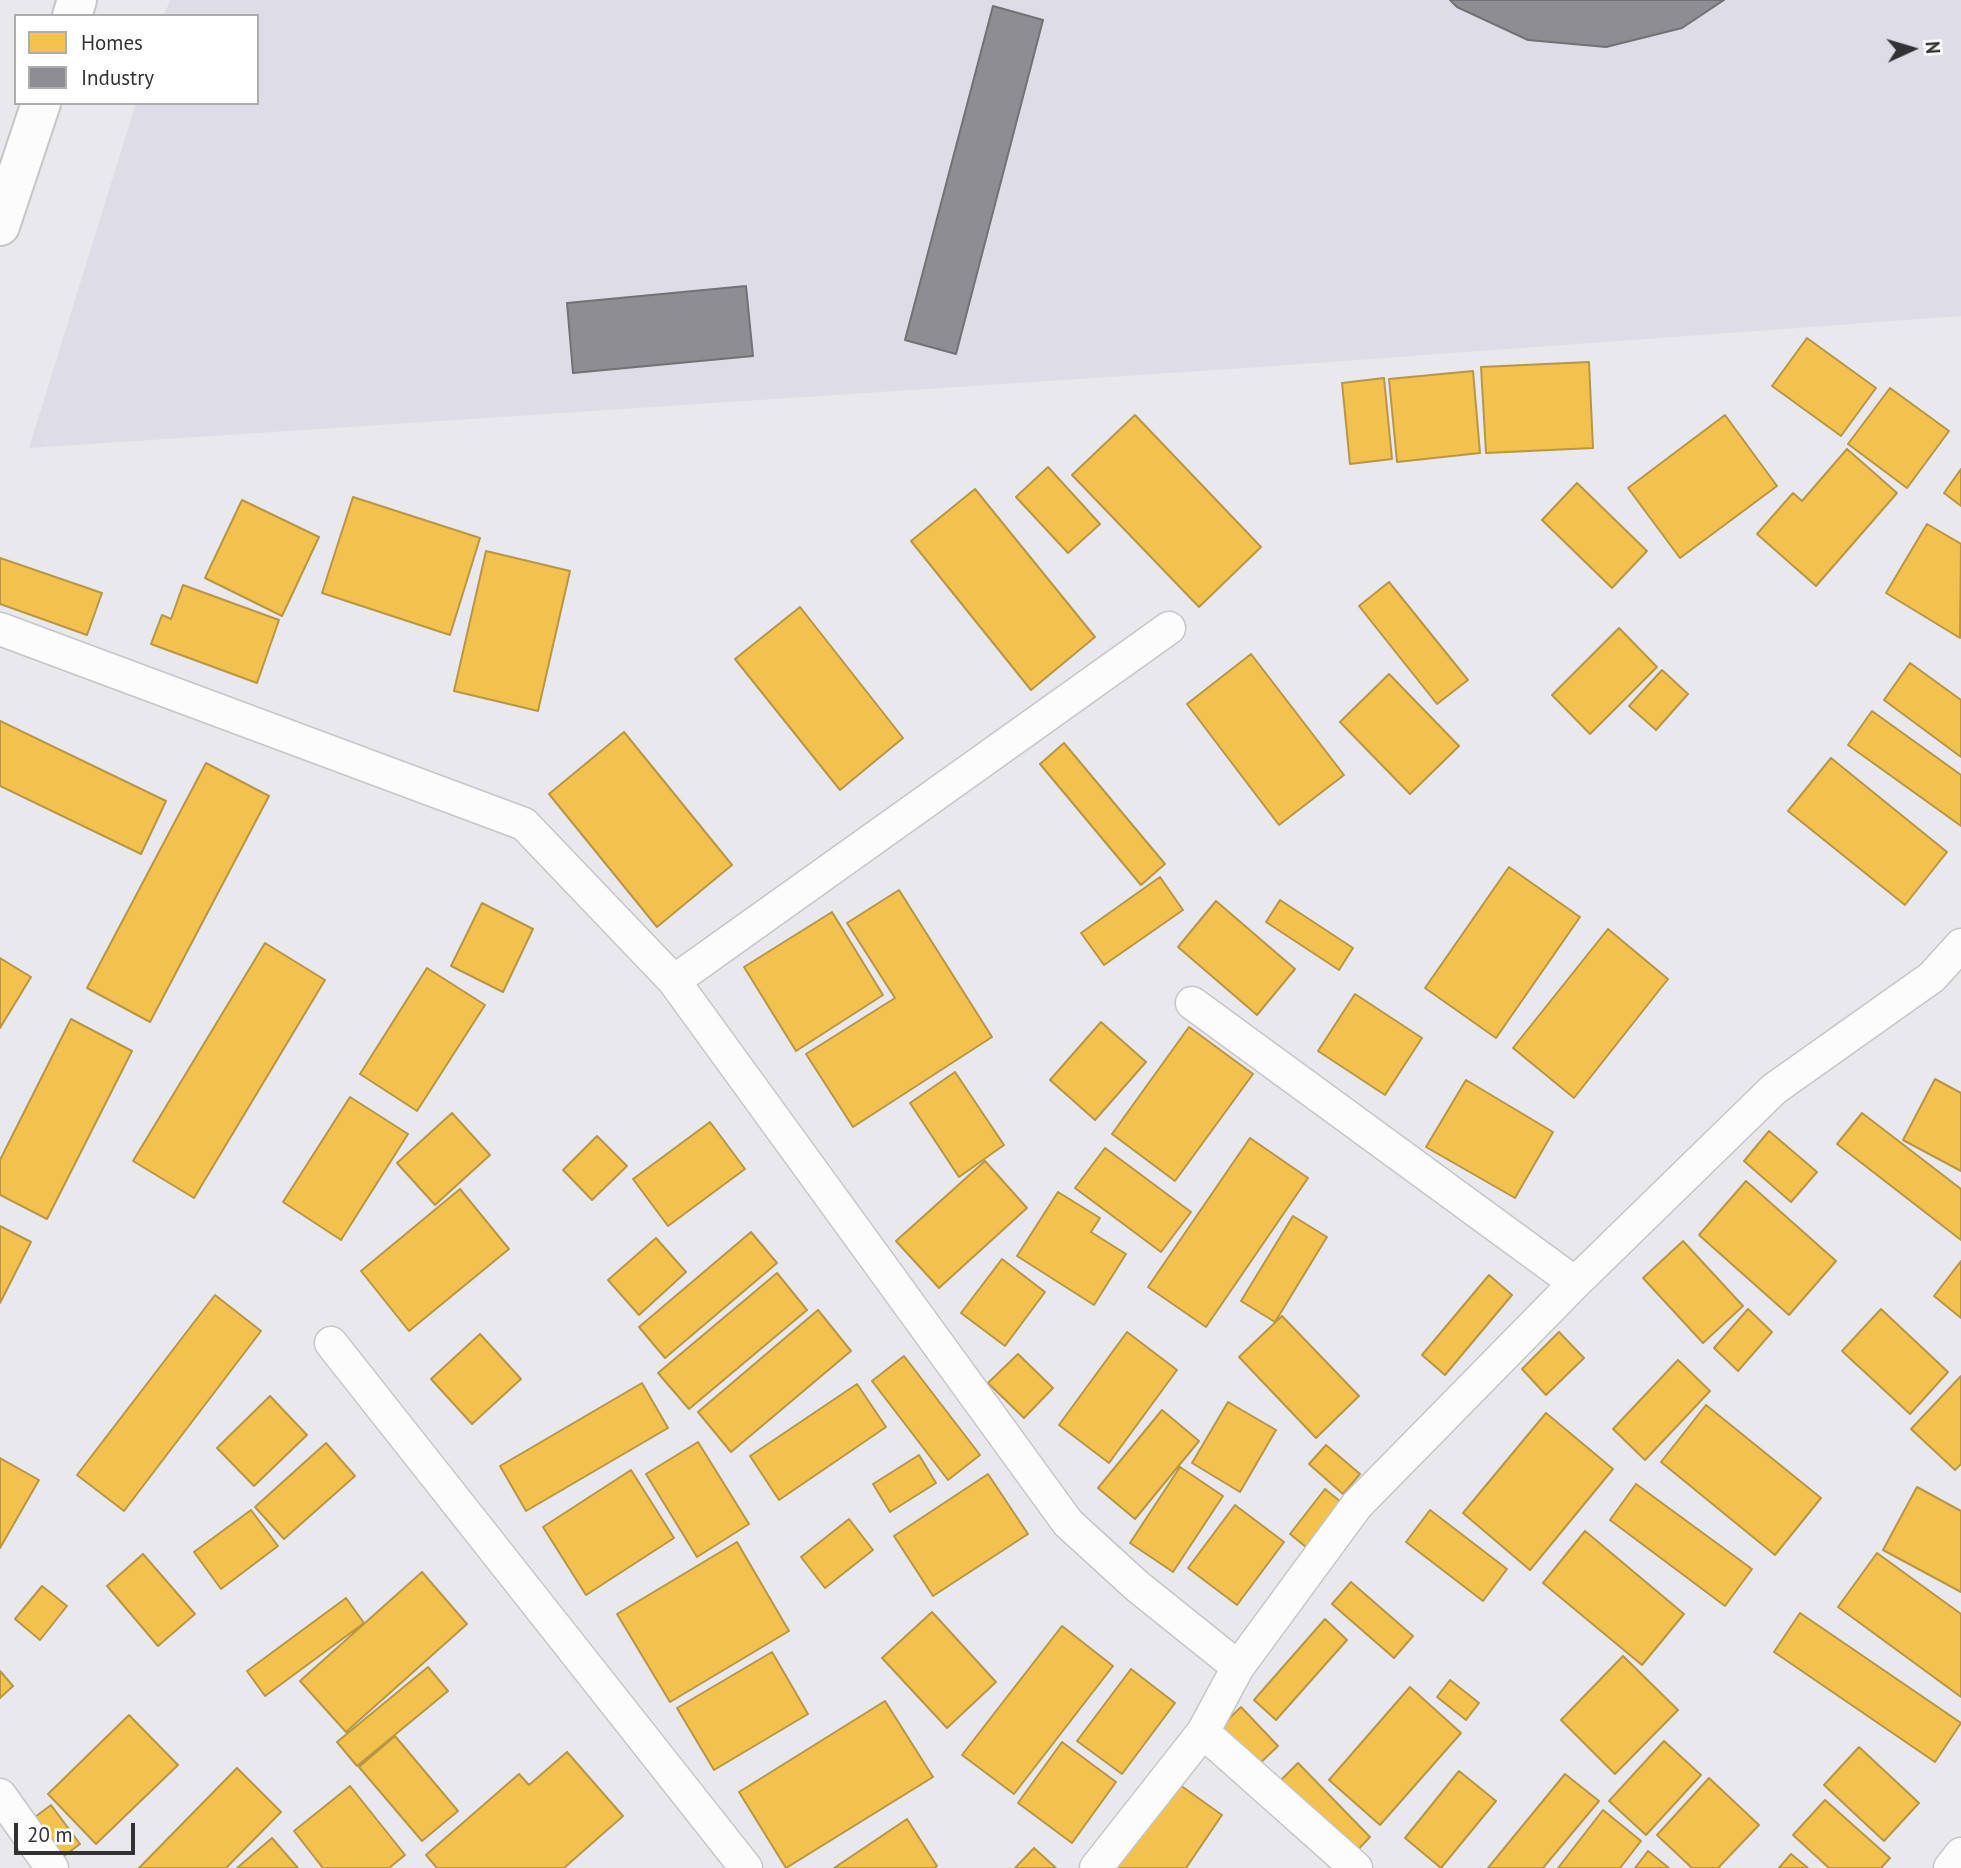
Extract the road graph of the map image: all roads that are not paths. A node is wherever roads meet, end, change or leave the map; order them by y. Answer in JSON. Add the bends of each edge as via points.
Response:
{"nodes":[{"id":1,"x":40,"y":105,"type":"edge"},
{"id":2,"x":0,"y":226,"type":"edge"},
{"id":3,"x":1170,"y":628,"type":"dead end"},
{"id":4,"x":0,"y":629,"type":"edge"},
{"id":5,"x":1961,"y":945,"type":"edge"},
{"id":6,"x":674,"y":981,"type":"junction"},
{"id":7,"x":1192,"y":1003,"type":"dead end"},
{"id":8,"x":1575,"y":1283,"type":"junction"},
{"id":9,"x":331,"y":1343,"type":"dead end"},
{"id":10,"x":1238,"y":1667,"type":"junction"},
{"id":11,"x":1203,"y":1732,"type":"junction"},
{"id":12,"x":0,"y":1795,"type":"edge"},
{"id":13,"x":1961,"y":1854,"type":"edge"},
{"id":14,"x":52,"y":1868,"type":"edge"},
{"id":15,"x":746,"y":1868,"type":"edge"},
{"id":16,"x":1096,"y":1868,"type":"edge"},
{"id":17,"x":1356,"y":1868,"type":"edge"},
{"id":18,"x":1950,"y":1868,"type":"edge"}],
"edges":[{"from":1,"to":2,"type":"main road"},
{"from":3,"to":6,"type":"street"},
{"from":4,"to":6,"type":"street","via":[[524,824]]},
{"from":5,"to":8,"type":"street","via":[[1932,976],[1774,1089]]},
{"from":6,"to":10,"type":"street","via":[[1068,1523],[1136,1587]]},
{"from":7,"to":8,"type":"street"},
{"from":8,"to":10,"type":"street","via":[[1357,1505]]},
{"from":9,"to":15,"type":"street"},
{"from":10,"to":11,"type":"street"},
{"from":11,"to":16,"type":"street"},
{"from":11,"to":17,"type":"street"},
{"from":12,"to":14,"type":"street"},
{"from":13,"to":18,"type":"street"}]}
